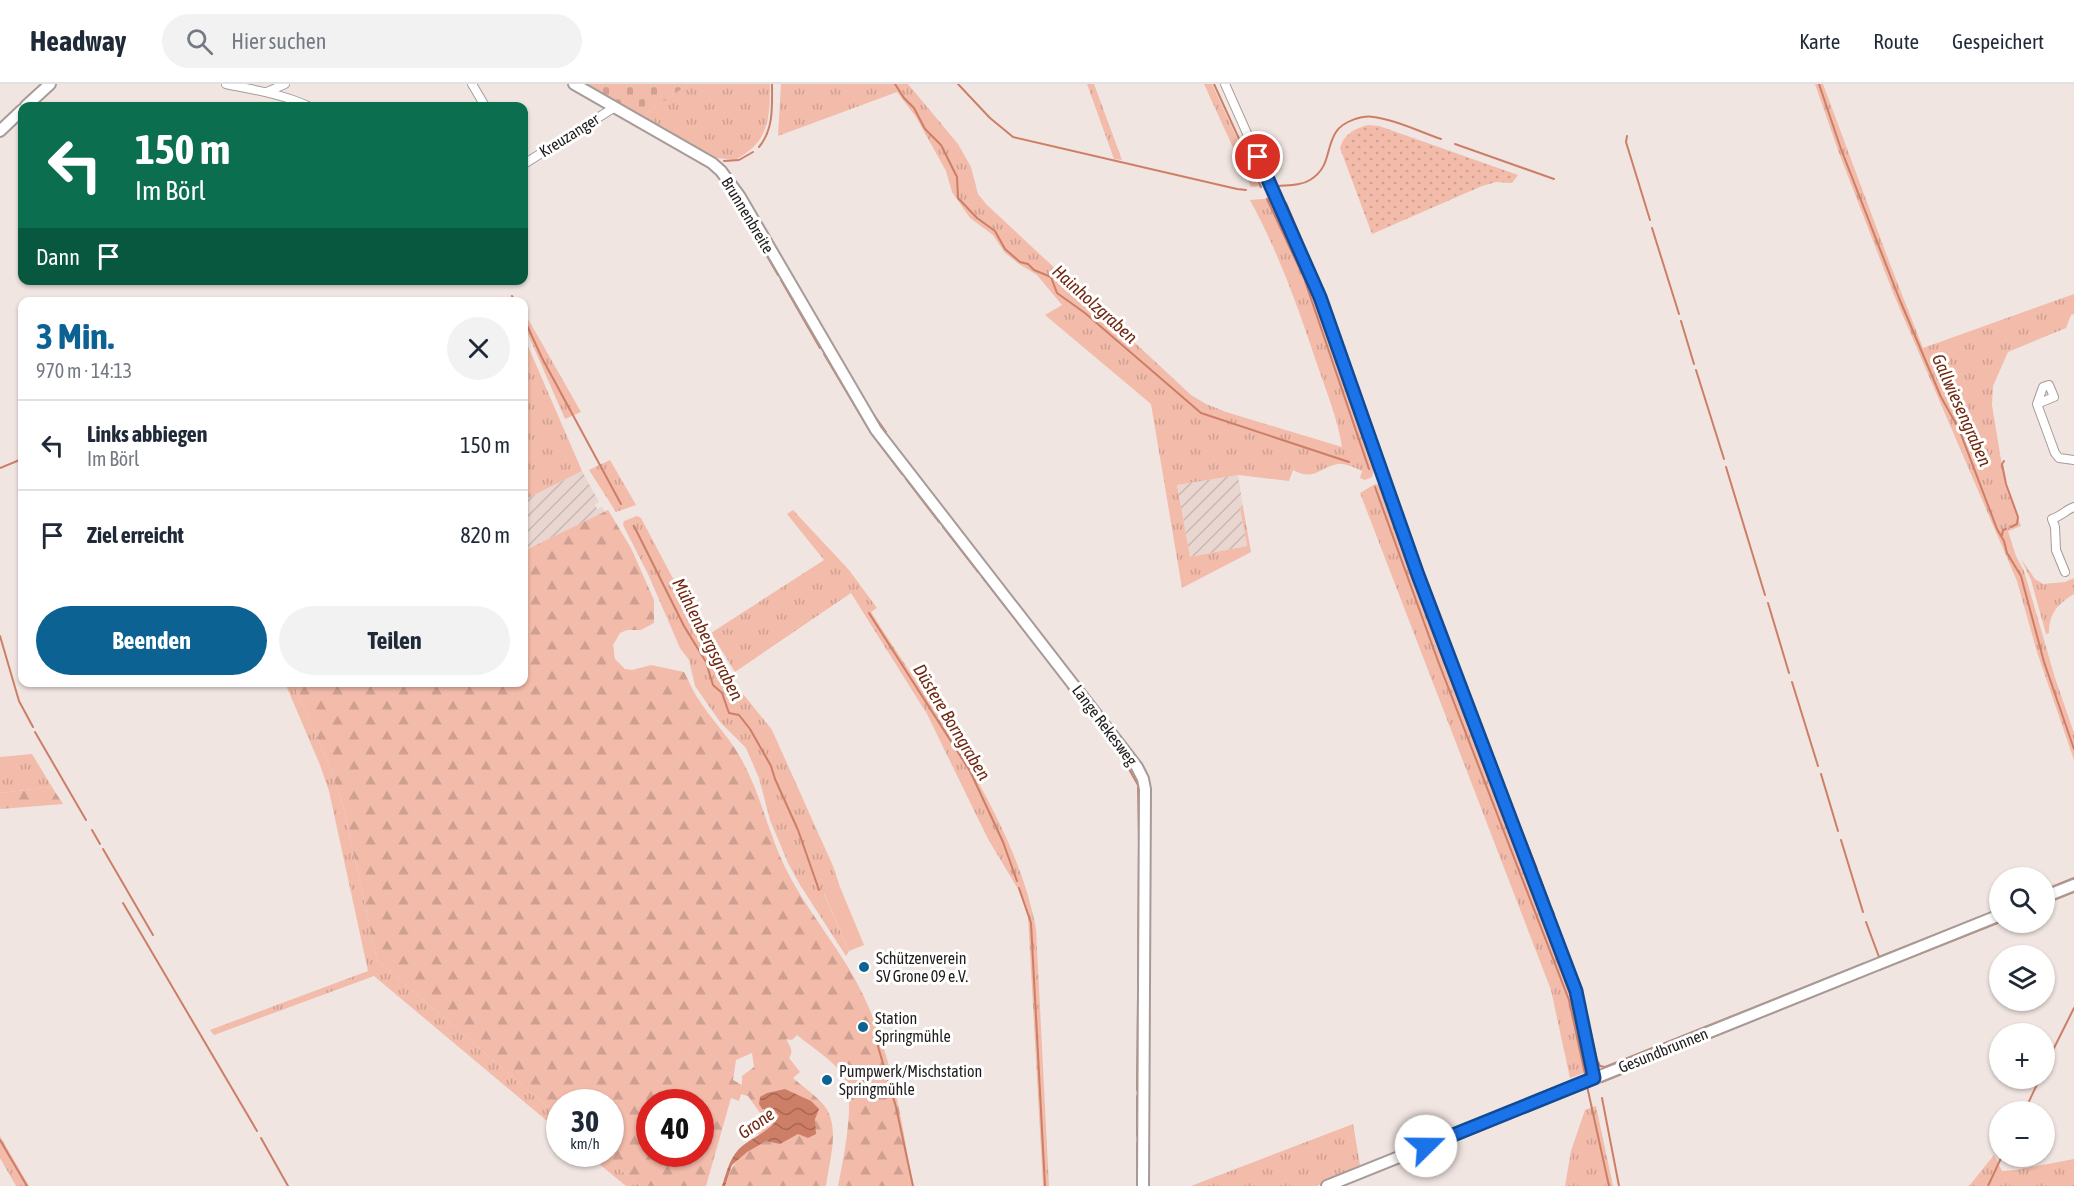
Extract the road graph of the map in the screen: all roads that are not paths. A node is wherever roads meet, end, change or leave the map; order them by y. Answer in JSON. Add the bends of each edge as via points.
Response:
{"nodes":[{"id":1,"x":50,"y":84,"type":"edge"},
{"id":2,"x":226,"y":84,"type":"edge"},
{"id":3,"x":285,"y":84,"type":"edge"},
{"id":4,"x":472,"y":84,"type":"edge"},
{"id":5,"x":574,"y":84,"type":"edge"},
{"id":6,"x":1225,"y":84,"type":"edge"},
{"id":7,"x":254,"y":87,"type":"edge"},
{"id":8,"x":267,"y":92,"type":"junction"},
{"id":9,"x":30,"y":102,"type":"edge"},
{"id":10,"x":299,"y":102,"type":"edge"},
{"id":11,"x":483,"y":102,"type":"edge"},
{"id":12,"x":615,"y":107,"type":"junction"},
{"id":13,"x":18,"y":114,"type":"edge"},
{"id":14,"x":0,"y":130,"type":"edge"},
{"id":15,"x":528,"y":161,"type":"edge"},
{"id":16,"x":2037,"y":404,"type":"dead end"},
{"id":17,"x":861,"y":407,"type":"joint"},
{"id":18,"x":2074,"y":460,"type":"edge"},
{"id":19,"x":2074,"y":507,"type":"edge"},
{"id":20,"x":2065,"y":572,"type":"dead end"},
{"id":21,"x":2074,"y":885,"type":"edge"},
{"id":22,"x":2055,"y":893,"type":"edge"},
{"id":23,"x":1989,"y":919,"type":"edge"},
{"id":24,"x":1594,"y":1078,"type":"junction"},
{"id":25,"x":1143,"y":1186,"type":"edge"},
{"id":26,"x":1327,"y":1186,"type":"edge"}],
"edges":[{"from":1,"to":9,"type":"street"},
{"from":2,"to":7,"type":"street"},
{"from":3,"to":8,"type":"street"},
{"from":4,"to":11,"type":"street"},
{"from":5,"to":12,"type":"street","name":"Brunnenbreite"},
{"from":6,"to":24,"type":"street","via":[[1320,297],[1418,575],[1576,991]]},
{"from":7,"to":8,"type":"street"},
{"from":8,"to":10,"type":"street"},
{"from":12,"to":15,"type":"street","name":"Kreuzanger"},
{"from":12,"to":17,"type":"street","name":"Brunnenbreite","via":[[722,171]]},
{"from":13,"to":14,"type":"street"},
{"from":16,"to":18,"type":"street","via":[[2055,453],[2059,458]]},
{"from":17,"to":25,"type":"street","name":"Lange Rekesweg","via":[[1143,779]]},
{"from":19,"to":20,"type":"street","via":[[2052,519],[2056,550]]},
{"from":21,"to":22,"type":"street"},
{"from":23,"to":24,"type":"street","name":"Gesundbrunnen"},
{"from":24,"to":26,"type":"street","name":"Gesundbrunnen"}]}
